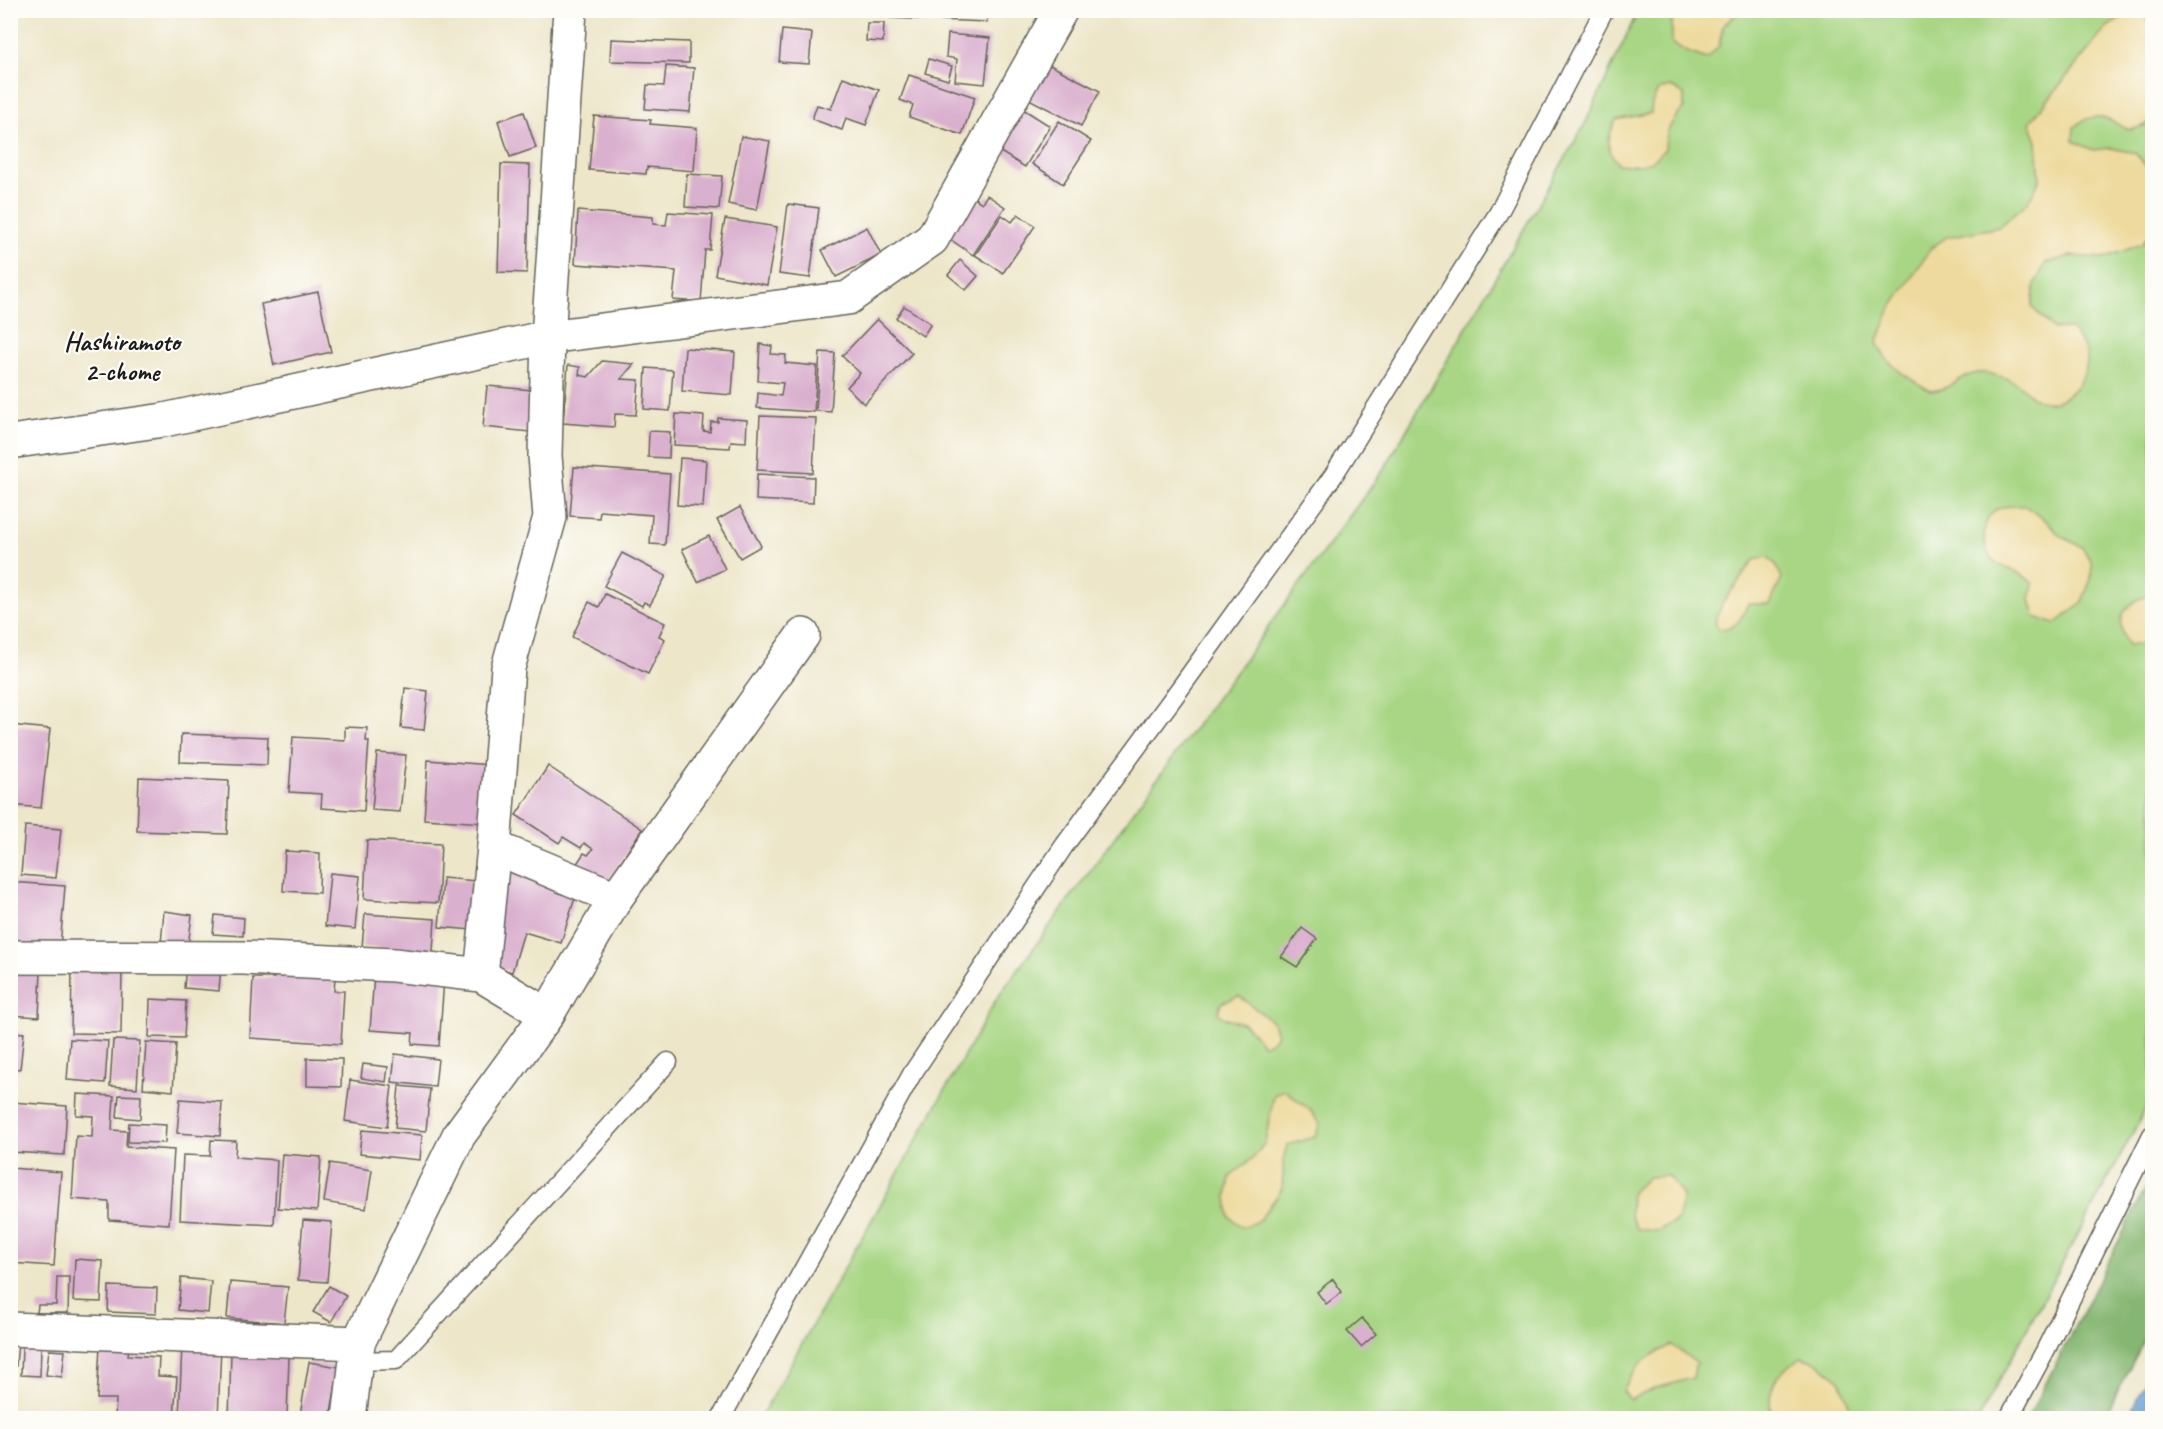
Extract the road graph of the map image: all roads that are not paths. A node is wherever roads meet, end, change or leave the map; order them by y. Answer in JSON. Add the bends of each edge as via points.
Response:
{"nodes":[{"id":1,"x":570,"y":10,"type":"edge"},
{"id":2,"x":1061,"y":10,"type":"edge"},
{"id":3,"x":1604,"y":10,"type":"edge"},
{"id":4,"x":548,"y":337,"type":"junction"},
{"id":5,"x":10,"y":442,"type":"edge"},
{"id":6,"x":803,"y":635,"type":"dead end"},
{"id":7,"x":494,"y":847,"type":"junction"},
{"id":8,"x":616,"y":898,"type":"junction"},
{"id":9,"x":10,"y":957,"type":"edge"},
{"id":10,"x":481,"y":975,"type":"junction"},
{"id":11,"x":547,"y":1015,"type":"junction"},
{"id":12,"x":668,"y":1062,"type":"dead end"},
{"id":13,"x":2152,"y":1135,"type":"edge"},
{"id":14,"x":10,"y":1329,"type":"edge"},
{"id":15,"x":357,"y":1352,"type":"junction"},
{"id":16,"x":349,"y":1419,"type":"edge"},
{"id":17,"x":721,"y":1419,"type":"edge"},
{"id":18,"x":2008,"y":1419,"type":"edge"}],
"edges":[{"from":1,"to":4,"type":"street"},
{"from":2,"to":4,"type":"street","via":[[932,239],[848,298]]},
{"from":3,"to":17,"type":"lane","via":[[1499,212],[1334,476],[1064,846],[912,1074]]},
{"from":4,"to":5,"type":"street","via":[[164,420]]},
{"from":4,"to":7,"type":"street","via":[[545,456],[550,517],[508,668]]},
{"from":6,"to":8,"type":"street"},
{"from":7,"to":8,"type":"street"},
{"from":7,"to":10,"type":"street"},
{"from":8,"to":11,"type":"street"},
{"from":9,"to":10,"type":"street","via":[[244,958],[394,965]]},
{"from":10,"to":11,"type":"street"},
{"from":11,"to":15,"type":"street","via":[[459,1135]]},
{"from":12,"to":15,"type":"lane","via":[[396,1360]]},
{"from":13,"to":18,"type":"lane"},
{"from":14,"to":15,"type":"street"},
{"from":15,"to":16,"type":"street"}]}
